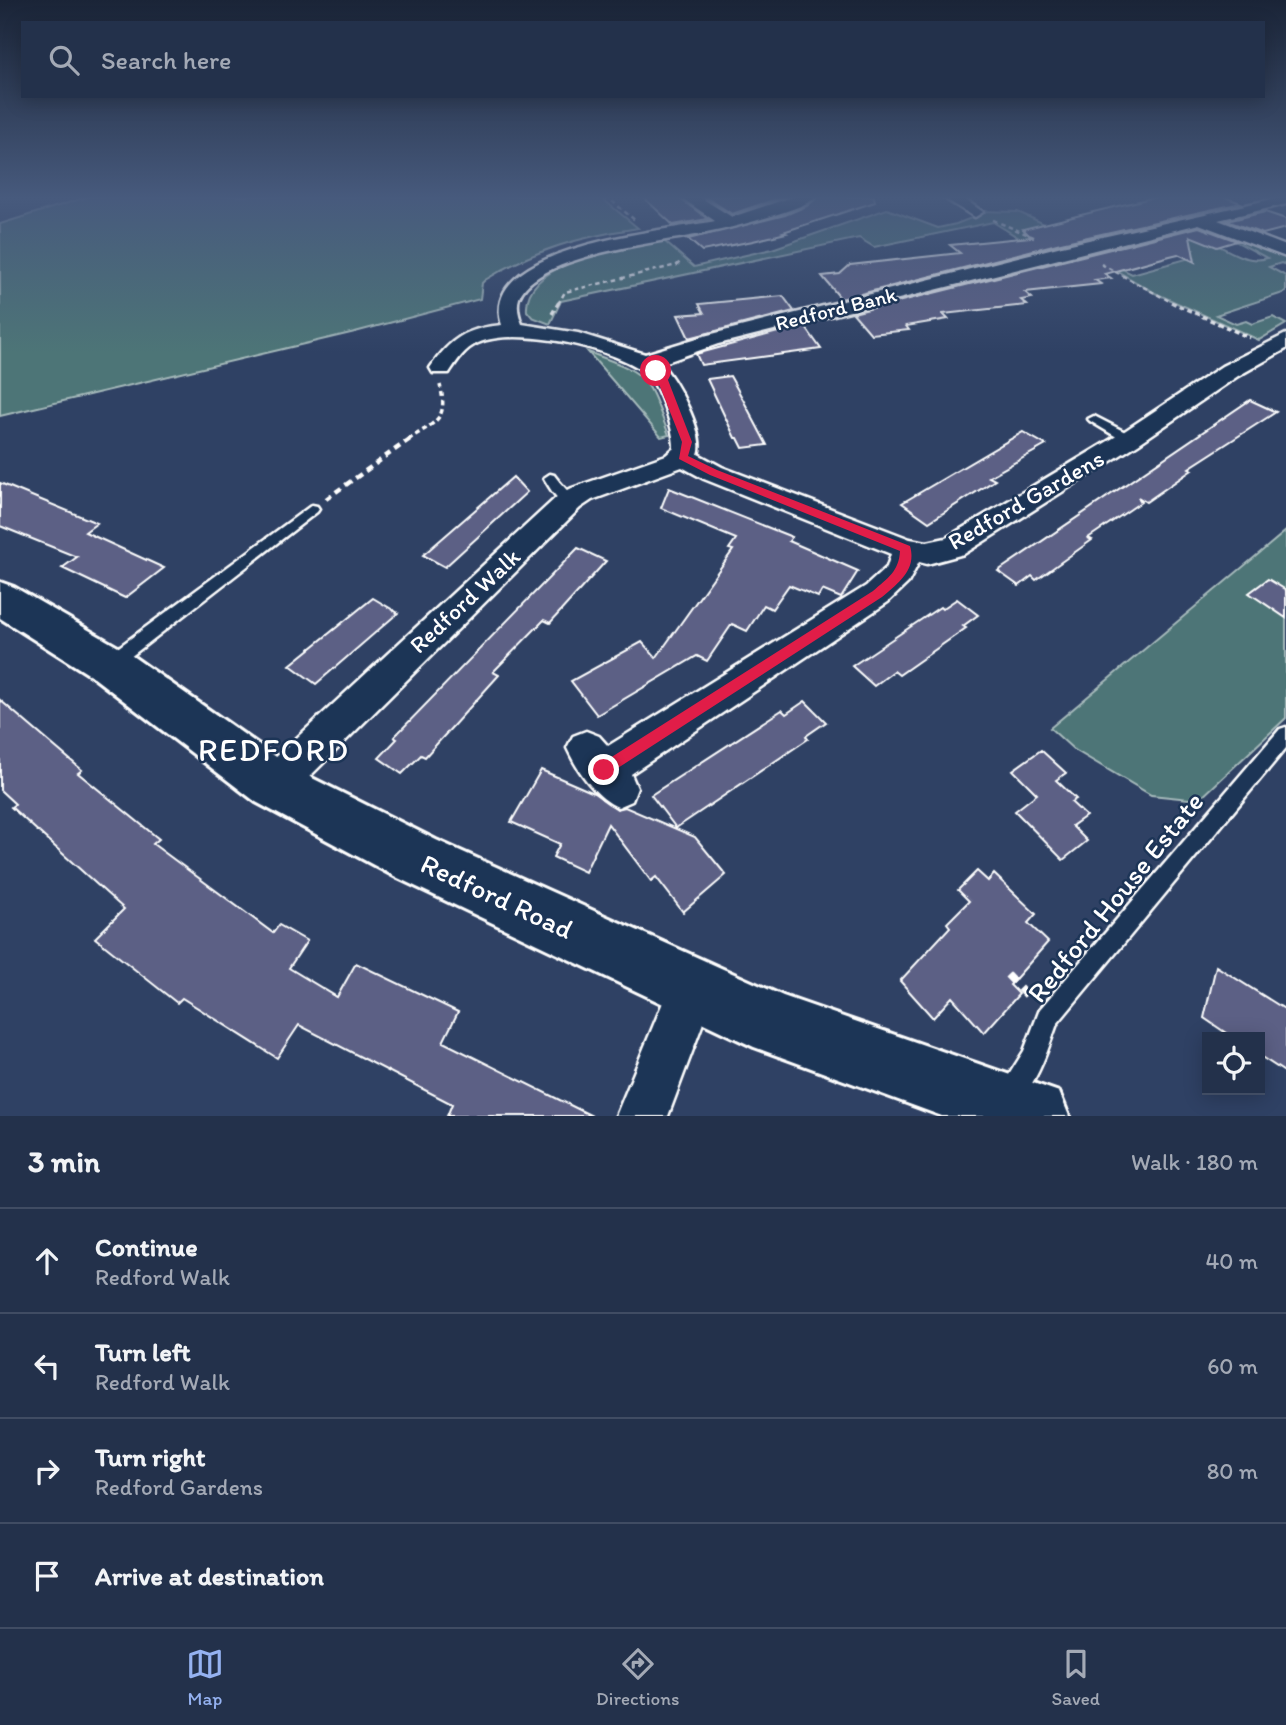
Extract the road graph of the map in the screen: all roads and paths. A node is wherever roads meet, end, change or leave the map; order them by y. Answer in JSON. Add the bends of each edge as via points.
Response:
{"nodes":[{"id":1,"x":600,"y":248,"type":"edge"},
{"id":2,"x":1063,"y":248,"type":"edge"},
{"id":3,"x":1076,"y":248,"type":"edge"},
{"id":4,"x":1068,"y":250,"type":"junction"},
{"id":5,"x":681,"y":262,"type":"dead end"},
{"id":6,"x":514,"y":329,"type":"junction"},
{"id":7,"x":544,"y":330,"type":"junction"},
{"id":8,"x":1253,"y":339,"type":"dead end"},
{"id":9,"x":1286,"y":340,"type":"edge"},
{"id":10,"x":644,"y":363,"type":"junction"},
{"id":11,"x":441,"y":368,"type":"joint"},
{"id":12,"x":1094,"y":419,"type":"dead end"},
{"id":13,"x":1129,"y":439,"type":"junction"},
{"id":14,"x":683,"y":457,"type":"junction"},
{"id":15,"x":550,"y":478,"type":"dead end"},
{"id":16,"x":570,"y":501,"type":"junction"},
{"id":17,"x":312,"y":509,"type":"joint"},
{"id":18,"x":906,"y":549,"type":"junction"},
{"id":19,"x":0,"y":598,"type":"edge"},
{"id":20,"x":110,"y":664,"type":"junction"},
{"id":21,"x":1286,"y":735,"type":"edge"},
{"id":22,"x":603,"y":768,"type":"dead end"},
{"id":23,"x":274,"y":785,"type":"junction"},
{"id":24,"x":1007,"y":975,"type":"dead end"},
{"id":25,"x":693,"y":988,"type":"junction"},
{"id":26,"x":1026,"y":995,"type":"dead end"},
{"id":27,"x":1018,"y":1110,"type":"edge"},
{"id":28,"x":642,"y":1116,"type":"edge"}],
"edges":[{"from":1,"to":6,"type":"street","via":[[568,257],[524,280],[508,304]]},
{"from":2,"to":4,"type":"path"},
{"from":3,"to":4,"type":"street","name":"Redford Bank"},
{"from":4,"to":8,"type":"path"},
{"from":4,"to":10,"type":"street","name":"Redford Bank","via":[[710,340]]},
{"from":5,"to":7,"type":"path","via":[[565,292]]},
{"from":6,"to":7,"type":"street"},
{"from":6,"to":11,"type":"street","via":[[469,341],[446,357]]},
{"from":7,"to":10,"type":"street"},
{"from":9,"to":13,"type":"street","name":"Redford Gardens","via":[[1230,371]]},
{"from":10,"to":14,"type":"street","via":[[663,380],[687,442]]},
{"from":11,"to":17,"type":"path","via":[[438,375],[445,406],[439,418]]},
{"from":12,"to":13,"type":"lane"},
{"from":13,"to":18,"type":"street","name":"Redford Gardens","via":[[954,547],[927,553]]},
{"from":14,"to":16,"type":"street","name":"Redford Walk"},
{"from":14,"to":18,"type":"street"},
{"from":15,"to":16,"type":"lane"},
{"from":16,"to":23,"type":"street","name":"Redford Walk"},
{"from":17,"to":20,"type":"lane"},
{"from":18,"to":22,"type":"street","via":[[900,575],[877,594]]},
{"from":19,"to":20,"type":"main road","name":"Redford Road"},
{"from":20,"to":23,"type":"main road","name":"Redford Road"},
{"from":21,"to":27,"type":"lane","name":"Redford House Estate","via":[[1048,1017]]},
{"from":23,"to":25,"type":"main road","name":"Redford Road","via":[[417,859]]},
{"from":24,"to":26,"type":"path"},
{"from":25,"to":27,"type":"main road","name":"Redford Road","via":[[776,1025]]},
{"from":25,"to":28,"type":"street"}]}
